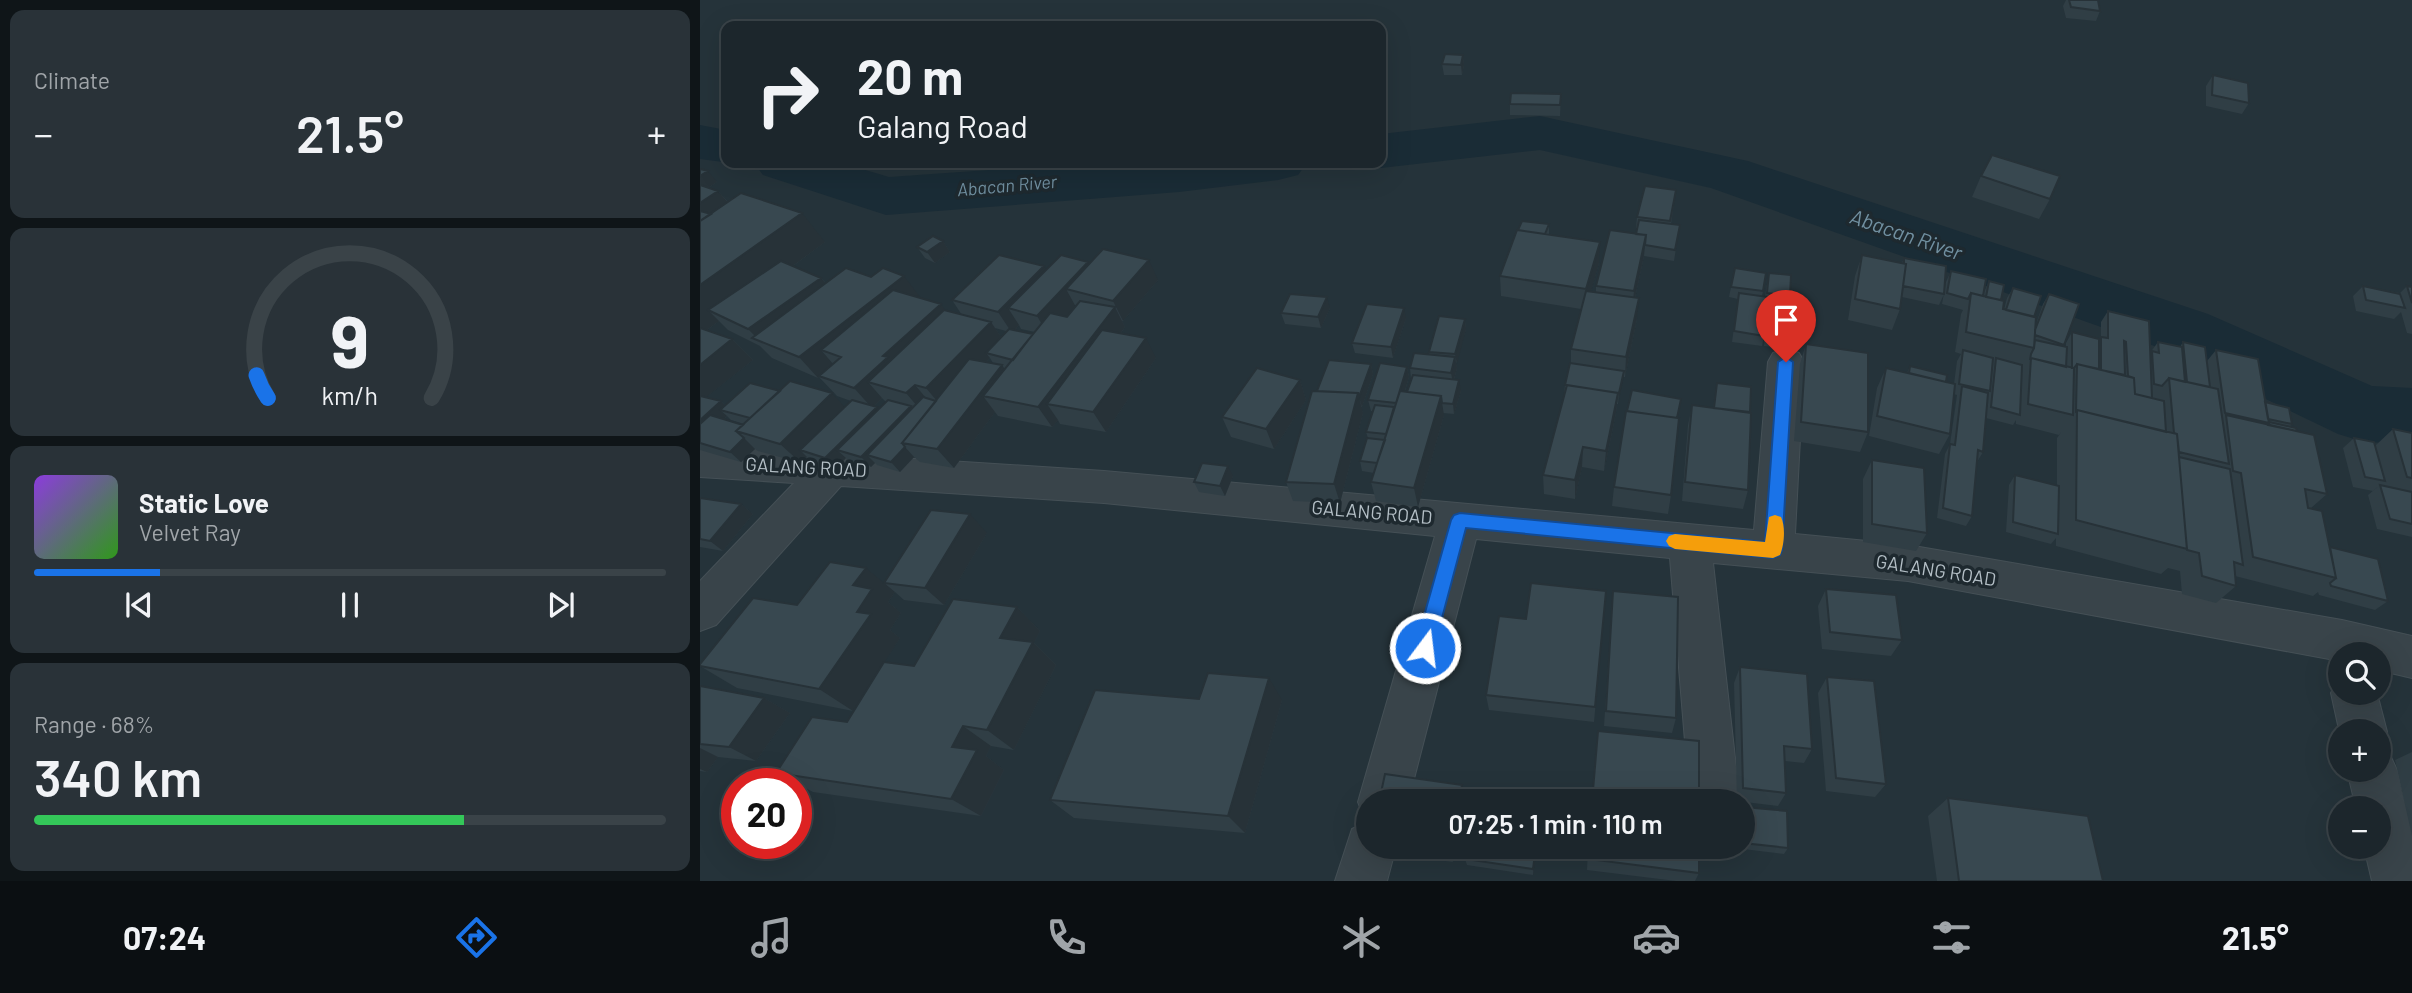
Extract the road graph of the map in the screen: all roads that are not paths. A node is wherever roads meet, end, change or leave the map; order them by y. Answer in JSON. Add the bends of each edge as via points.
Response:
{"nodes":[{"id":1,"x":1786,"y":362,"type":"dead end"},
{"id":2,"x":700,"y":461,"type":"edge"},
{"id":3,"x":832,"y":468,"type":"junction"},
{"id":4,"x":1460,"y":520,"type":"junction"},
{"id":5,"x":1690,"y":543,"type":"junction"},
{"id":6,"x":1773,"y":550,"type":"junction"},
{"id":7,"x":700,"y":611,"type":"edge"},
{"id":8,"x":2328,"y":645,"type":"edge"},
{"id":9,"x":2391,"y":654,"type":"edge"},
{"id":10,"x":2412,"y":657,"type":"edge"},
{"id":11,"x":2375,"y":782,"type":"edge"},
{"id":12,"x":1387,"y":789,"type":"edge"},
{"id":13,"x":1714,"y":789,"type":"edge"},
{"id":14,"x":1367,"y":859,"type":"edge"},
{"id":15,"x":1361,"y":881,"type":"edge"},
{"id":16,"x":2398,"y":881,"type":"edge"}],
"edges":[{"from":1,"to":6,"type":"street"},
{"from":2,"to":3,"type":"street","name":"GALANG ROAD"},
{"from":3,"to":4,"type":"street","name":"GALANG ROAD","via":[[1104,487]]},
{"from":3,"to":7,"type":"street"},
{"from":4,"to":5,"type":"street","name":"GALANG ROAD"},
{"from":4,"to":12,"type":"street"},
{"from":5,"to":6,"type":"street","name":"GALANG ROAD"},
{"from":5,"to":13,"type":"street"},
{"from":6,"to":8,"type":"street","name":"GALANG ROAD","via":[[1908,563]]},
{"from":9,"to":10,"type":"street","name":"GALANG ROAD"},
{"from":11,"to":16,"type":"street"},
{"from":14,"to":15,"type":"street"}]}
